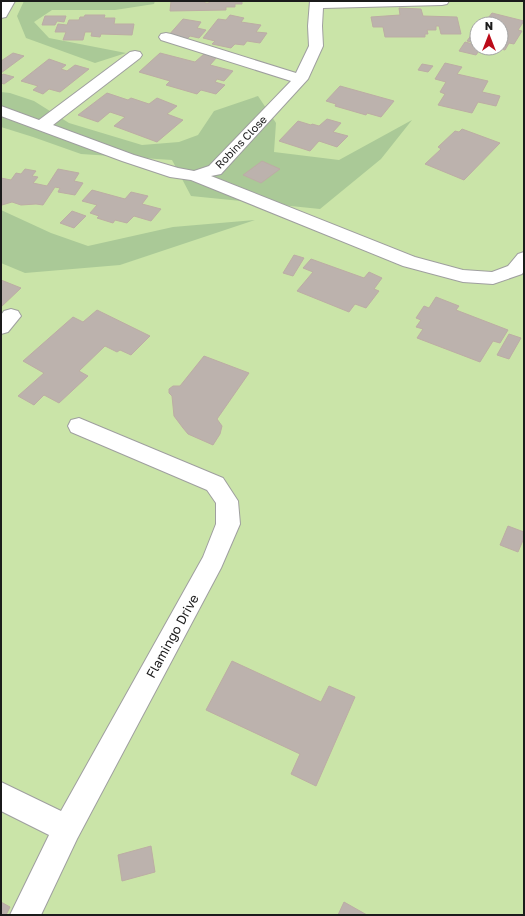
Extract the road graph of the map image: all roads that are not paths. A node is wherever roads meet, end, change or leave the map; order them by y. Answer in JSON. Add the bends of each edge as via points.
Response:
{"nodes":[{"id":1,"x":8,"y":1,"type":"edge"},
{"id":2,"x":442,"y":1,"type":"edge"},
{"id":3,"x":318,"y":2,"type":"edge"},
{"id":4,"x":1,"y":14,"type":"edge"},
{"id":5,"x":166,"y":37,"type":"dead end"},
{"id":6,"x":135,"y":56,"type":"dead end"},
{"id":7,"x":301,"y":79,"type":"junction"},
{"id":8,"x":1,"y":111,"type":"edge"},
{"id":9,"x":41,"y":126,"type":"junction"},
{"id":10,"x":195,"y":176,"type":"junction"},
{"id":11,"x":524,"y":258,"type":"edge"},
{"id":12,"x":79,"y":426,"type":"dead end"},
{"id":13,"x":1,"y":796,"type":"edge"},
{"id":14,"x":67,"y":829,"type":"junction"},
{"id":15,"x":25,"y":915,"type":"edge"}],
"edges":[{"from":1,"to":4,"type":"street"},
{"from":2,"to":3,"type":"street"},
{"from":3,"to":7,"type":"street","name":"Robins Close","via":[[316,46]]},
{"from":5,"to":7,"type":"street"},
{"from":6,"to":9,"type":"street"},
{"from":7,"to":10,"type":"street","name":"Robins Close","via":[[215,170]]},
{"from":8,"to":9,"type":"street","name":"Robins Close"},
{"from":9,"to":10,"type":"street","name":"Robins Close","via":[[128,158],[176,173]]},
{"from":10,"to":11,"type":"street","via":[[409,262],[463,276],[493,278],[515,270]]},
{"from":12,"to":14,"type":"street","name":"Flamingo Drive","via":[[215,484],[227,501],[228,524],[213,561]]},
{"from":13,"to":14,"type":"street"},
{"from":14,"to":15,"type":"street","name":"Flamingo Drive"}]}
